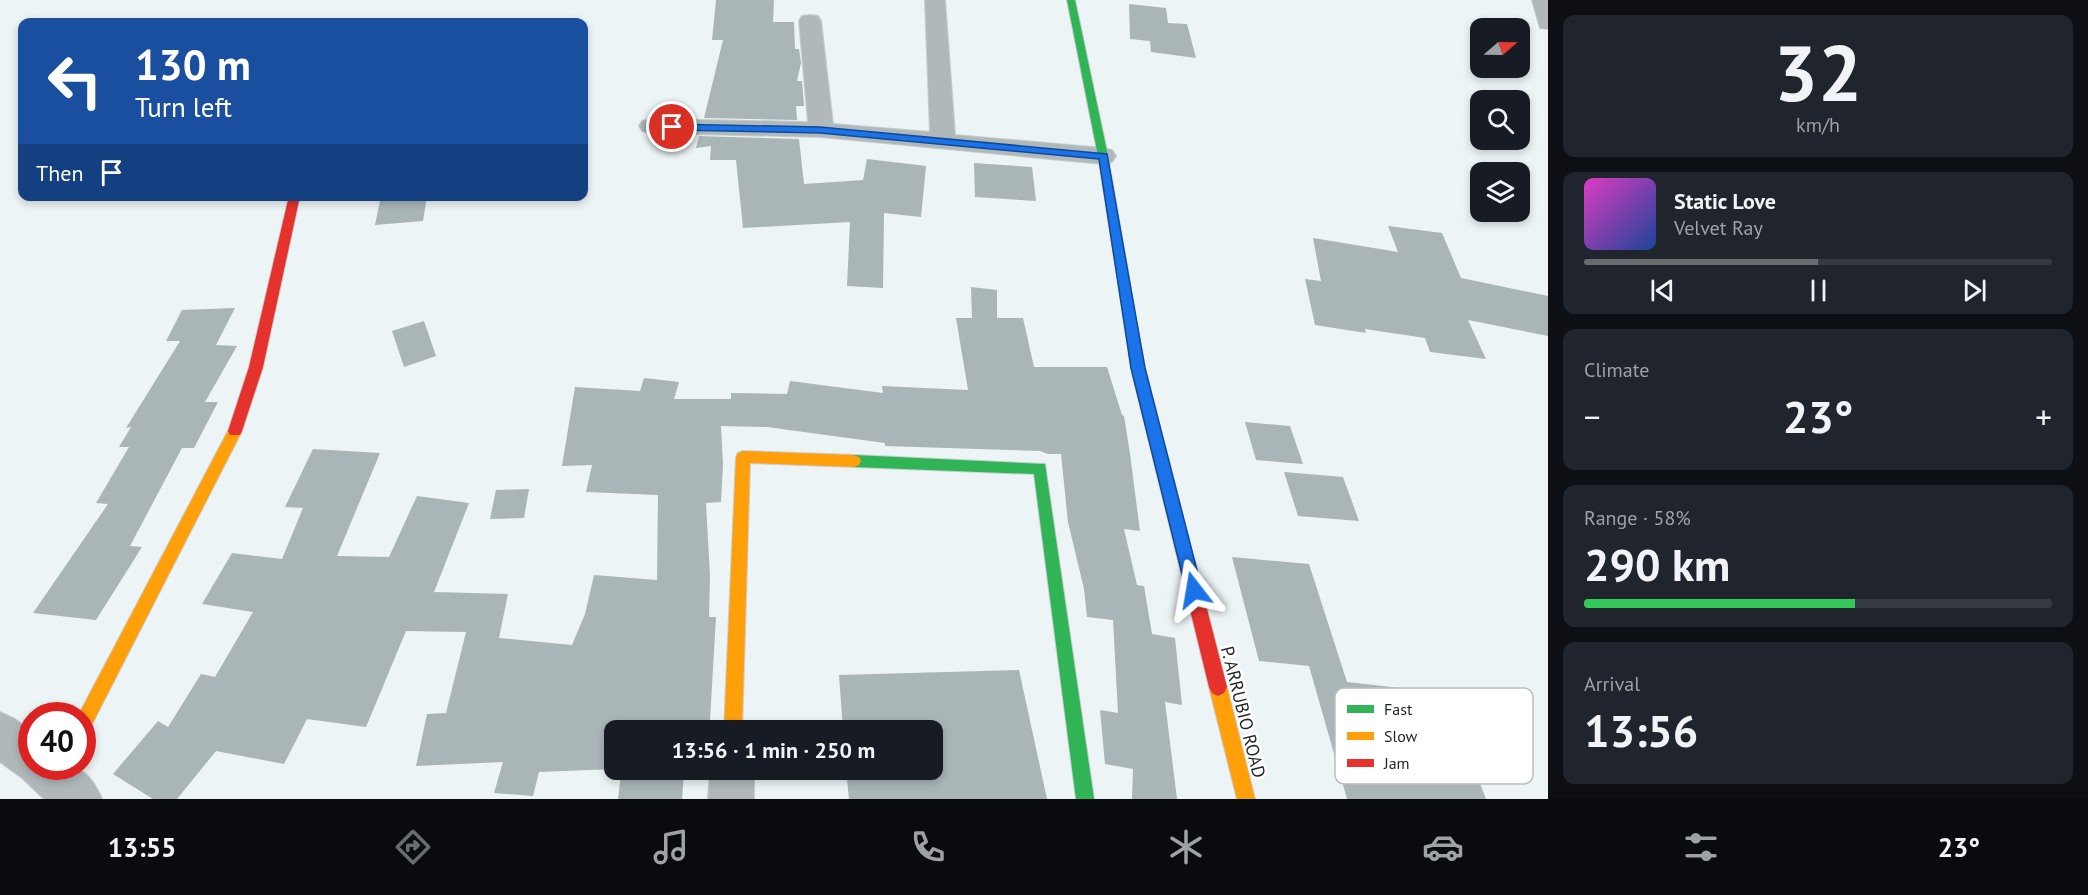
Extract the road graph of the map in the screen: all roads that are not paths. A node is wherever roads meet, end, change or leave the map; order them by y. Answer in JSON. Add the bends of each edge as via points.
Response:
{"nodes":[{"id":1,"x":935,"y":0,"type":"edge"},
{"id":2,"x":1071,"y":0,"type":"edge"},
{"id":3,"x":1542,"y":0,"type":"edge"},
{"id":4,"x":810,"y":21,"type":"dead end"},
{"id":5,"x":1548,"y":23,"type":"edge"},
{"id":6,"x":651,"y":126,"type":"dead end"},
{"id":7,"x":820,"y":130,"type":"junction"},
{"id":8,"x":943,"y":142,"type":"junction"},
{"id":9,"x":1103,"y":156,"type":"junction"},
{"id":10,"x":294,"y":201,"type":"edge"},
{"id":11,"x":94,"y":702,"type":"edge"},
{"id":12,"x":734,"y":720,"type":"edge"},
{"id":13,"x":0,"y":734,"type":"edge"},
{"id":14,"x":18,"y":748,"type":"edge"},
{"id":15,"x":732,"y":780,"type":"edge"},
{"id":16,"x":731,"y":799,"type":"edge"},
{"id":17,"x":1085,"y":799,"type":"edge"},
{"id":18,"x":1246,"y":799,"type":"edge"}],
"edges":[{"from":1,"to":8,"type":"street"},
{"from":2,"to":9,"type":"street","name":"P. ARRUBIO ROAD"},
{"from":3,"to":5,"type":"street"},
{"from":4,"to":7,"type":"street"},
{"from":6,"to":7,"type":"street"},
{"from":7,"to":8,"type":"street"},
{"from":8,"to":9,"type":"street"},
{"from":9,"to":18,"type":"street","name":"P. ARRUBIO ROAD","via":[[1138,368]]},
{"from":10,"to":11,"type":"street","via":[[256,367],[237,427]]},
{"from":12,"to":17,"type":"street","via":[[743,457],[1040,468]]},
{"from":13,"to":14,"type":"street"},
{"from":15,"to":16,"type":"street"}]}
